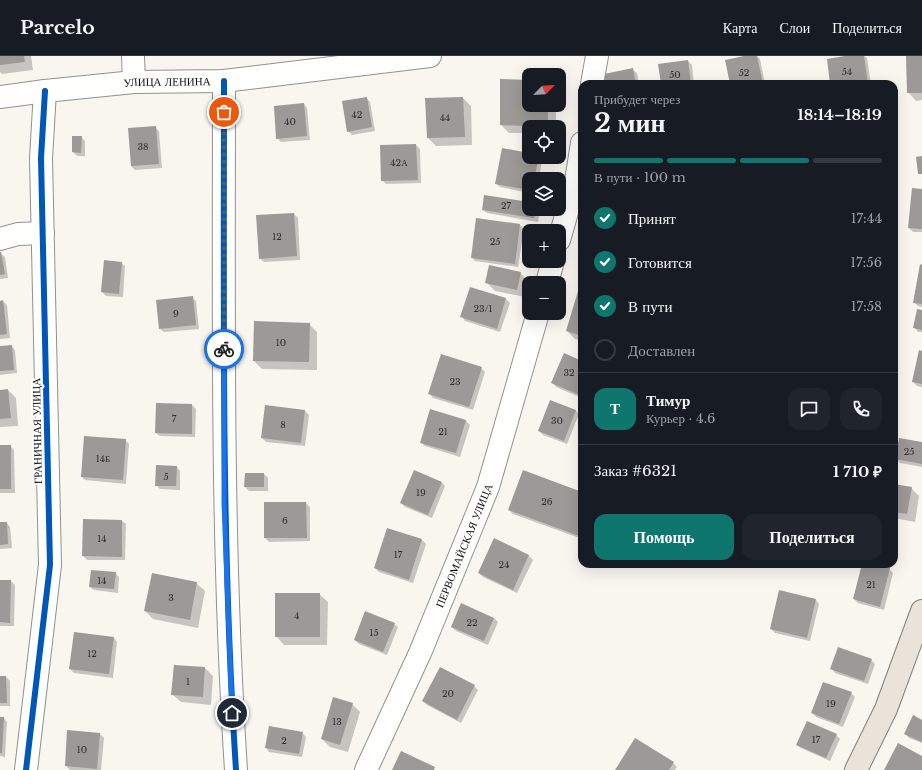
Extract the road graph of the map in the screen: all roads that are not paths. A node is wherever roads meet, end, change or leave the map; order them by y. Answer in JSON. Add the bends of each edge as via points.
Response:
{"nodes":[{"id":1,"x":133,"y":56,"type":"edge"},
{"id":2,"x":430,"y":56,"type":"edge"},
{"id":3,"x":597,"y":56,"type":"edge"},
{"id":4,"x":593,"y":80,"type":"edge"},
{"id":5,"x":224,"y":81,"type":"junction"},
{"id":6,"x":134,"y":82,"type":"junction"},
{"id":7,"x":45,"y":91,"type":"junction"},
{"id":8,"x":0,"y":97,"type":"edge"},
{"id":9,"x":578,"y":168,"type":"edge"},
{"id":10,"x":564,"y":224,"type":"edge"},
{"id":11,"x":43,"y":233,"type":"junction"},
{"id":12,"x":0,"y":239,"type":"edge"},
{"id":13,"x":536,"y":320,"type":"edge"},
{"id":14,"x":922,"y":611,"type":"edge"},
{"id":15,"x":26,"y":770,"type":"edge"},
{"id":16,"x":236,"y":770,"type":"edge"},
{"id":17,"x":366,"y":770,"type":"edge"},
{"id":18,"x":856,"y":770,"type":"edge"}],
"edges":[{"from":1,"to":6,"type":"street"},
{"from":2,"to":5,"type":"street","name":"УЛИЦА ЛЕНИНА"},
{"from":3,"to":4,"type":"street"},
{"from":5,"to":6,"type":"street","name":"УЛИЦА ЛЕНИНА"},
{"from":5,"to":16,"type":"street","via":[[224,503]]},
{"from":6,"to":7,"type":"street","name":"УЛИЦА ЛЕНИНА"},
{"from":7,"to":8,"type":"street","name":"УЛИЦА ЛЕНИНА"},
{"from":7,"to":11,"type":"street","name":"ГРАНИЧНАЯ УЛИЦА","via":[[41,158]]},
{"from":9,"to":10,"type":"street"},
{"from":11,"to":12,"type":"street","via":[[18,234]]},
{"from":11,"to":15,"type":"street","name":"ГРАНИЧНАЯ УЛИЦА","via":[[50,565]]},
{"from":13,"to":17,"type":"street","name":"ПЕРВОМАЙСКАЯ УЛИЦА","via":[[488,487],[420,653]]},
{"from":14,"to":18,"type":"main road","via":[[886,709]]}]}
